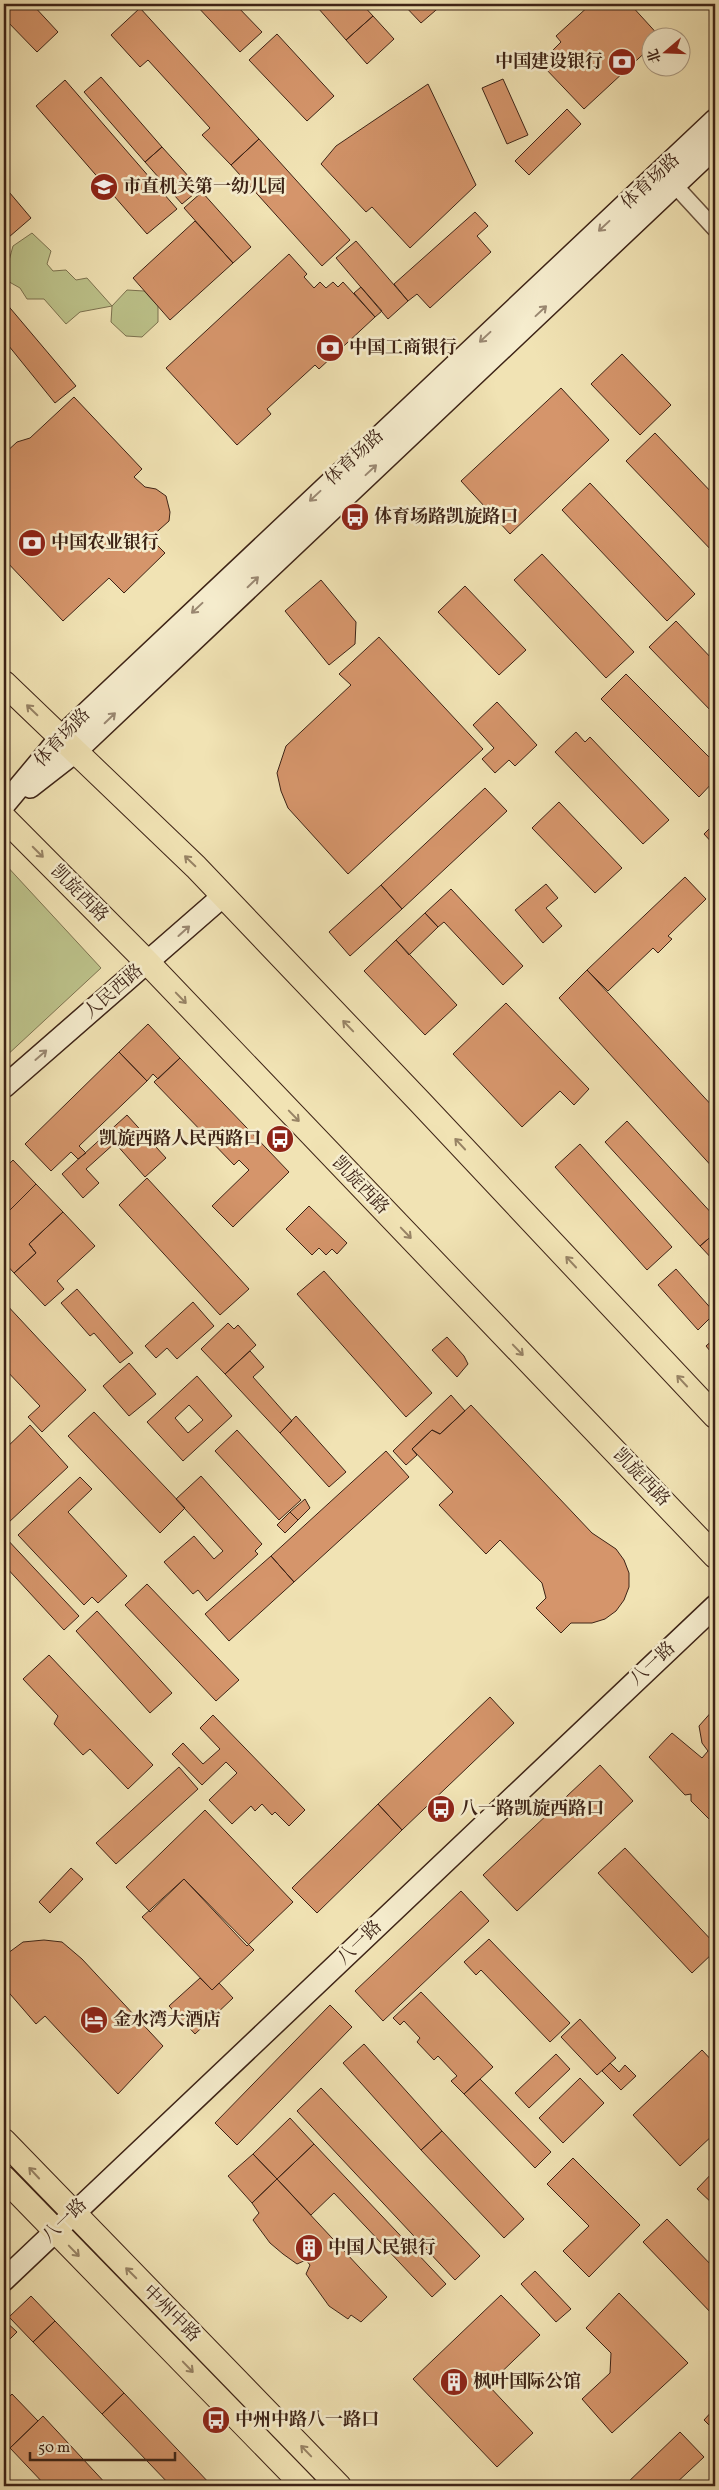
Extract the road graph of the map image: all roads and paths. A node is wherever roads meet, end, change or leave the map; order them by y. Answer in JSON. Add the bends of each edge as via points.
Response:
{"nodes":[{"id":1,"x":715,"y":120,"type":"edge"},
{"id":2,"x":715,"y":147,"type":"edge"},
{"id":3,"x":668,"y":178,"type":"junction"},
{"id":4,"x":715,"y":229,"type":"edge"},
{"id":5,"x":4,"y":683,"type":"edge"},
{"id":6,"x":68,"y":745,"type":"junction"},
{"id":7,"x":4,"y":806,"type":"edge"},
{"id":8,"x":4,"y":818,"type":"edge"},
{"id":9,"x":223,"y":896,"type":"junction"},
{"id":10,"x":148,"y":963,"type":"junction"},
{"id":11,"x":4,"y":1087,"type":"edge"},
{"id":12,"x":715,"y":1416,"type":"edge"},
{"id":13,"x":715,"y":1556,"type":"edge"},
{"id":14,"x":715,"y":1588,"type":"edge"},
{"id":15,"x":715,"y":1606,"type":"edge"},
{"id":16,"x":4,"y":2141,"type":"edge"},
{"id":17,"x":4,"y":2178,"type":"edge"},
{"id":18,"x":69,"y":2210,"type":"junction"},
{"id":19,"x":50,"y":2227,"type":"junction"},
{"id":20,"x":4,"y":2262,"type":"edge"},
{"id":21,"x":4,"y":2280,"type":"edge"},
{"id":22,"x":304,"y":2486,"type":"edge"},
{"id":23,"x":339,"y":2486,"type":"edge"}],
"edges":[{"from":1,"to":3,"type":"street","name":"体育场路"},
{"from":2,"to":3,"type":"street","name":"体育场路"},
{"from":3,"to":4,"type":"street"},
{"from":3,"to":6,"type":"street","name":"体育场路"},
{"from":6,"to":5,"type":"main road","one_way":true},
{"from":6,"to":7,"type":"street","name":"体育场路"},
{"from":9,"to":6,"type":"main road","one_way":true},
{"from":8,"to":10,"type":"main road","name":"凯旋西路","one_way":true},
{"from":10,"to":9,"type":"street","name":"人民西路","one_way":true},
{"from":12,"to":9,"type":"main road","one_way":true},
{"from":11,"to":10,"type":"street","name":"人民西路","one_way":true},
{"from":10,"to":13,"type":"main road","name":"凯旋西路","one_way":true},
{"from":14,"to":18,"type":"street","name":"八一路"},
{"from":15,"to":18,"type":"street","name":"八一路"},
{"from":18,"to":16,"type":"main road","name":"中州中路","one_way":true},
{"from":17,"to":19,"type":"main road","name":"中州中路"},
{"from":18,"to":19,"type":"street","name":"八一路"},
{"from":23,"to":18,"type":"main road","name":"中州中路","one_way":true},
{"from":19,"to":20,"type":"street","name":"八一路"},
{"from":19,"to":21,"type":"street","name":"八一路"},
{"from":19,"to":22,"type":"main road","name":"中州中路","one_way":true}]}
